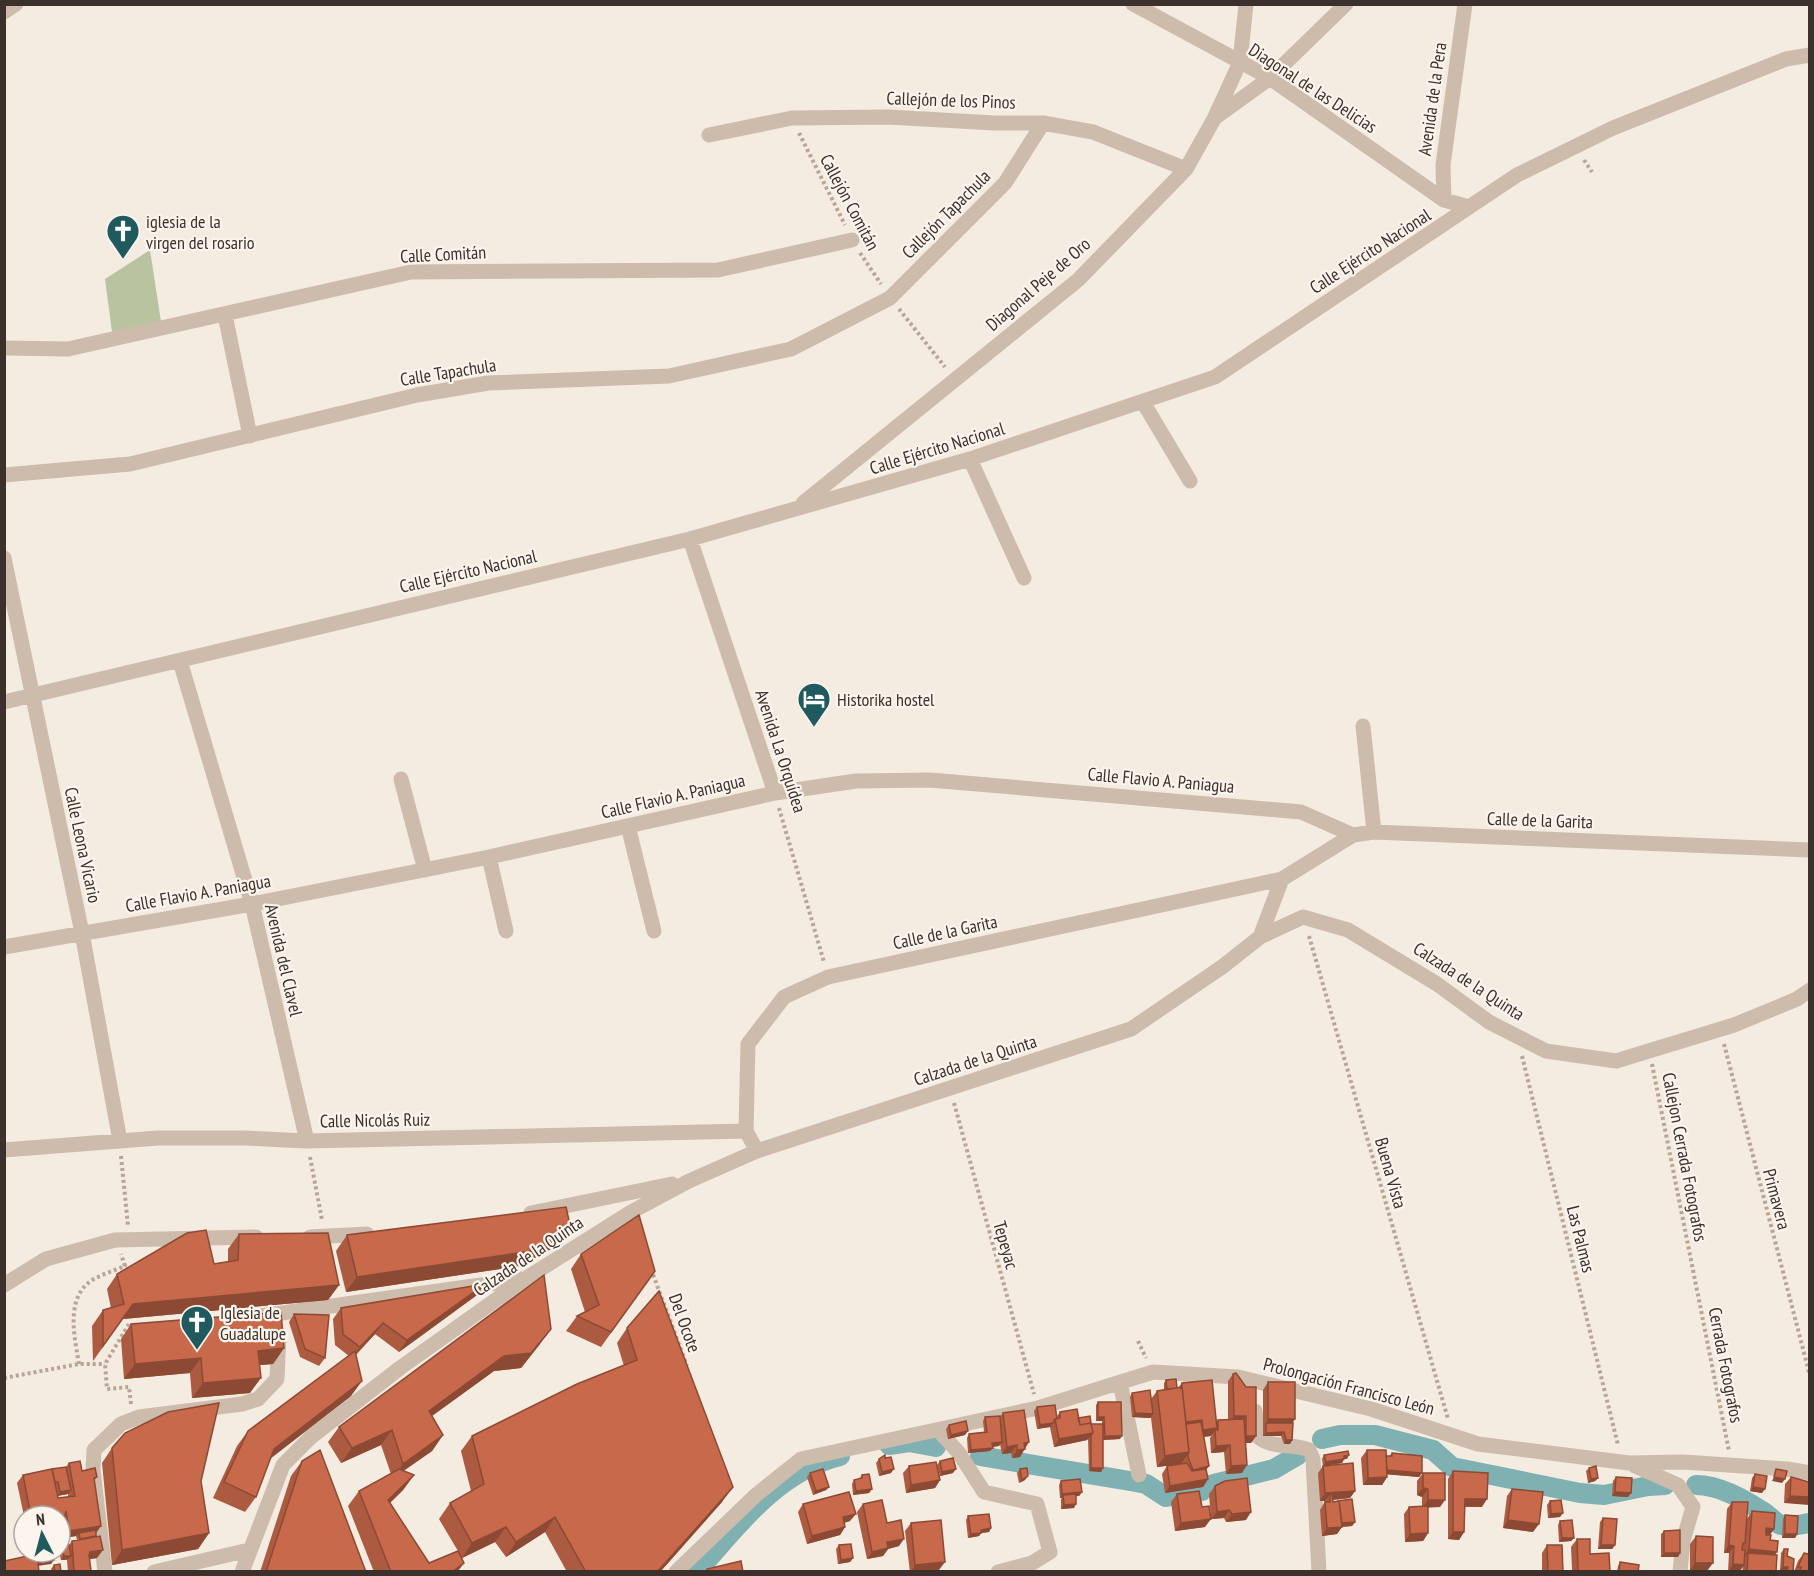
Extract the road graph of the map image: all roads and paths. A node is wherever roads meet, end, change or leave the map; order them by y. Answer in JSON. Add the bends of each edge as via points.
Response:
{"nodes":[{"id":1,"x":16,"y":4,"type":"edge"},
{"id":2,"x":1133,"y":4,"type":"edge"},
{"id":3,"x":1246,"y":4,"type":"edge"},
{"id":4,"x":1346,"y":4,"type":"edge"},
{"id":5,"x":1465,"y":4,"type":"edge"},
{"id":6,"x":4,"y":12,"type":"edge"},
{"id":7,"x":1809,"y":55,"type":"edge"},
{"id":8,"x":1240,"y":62,"type":"junction"},
{"id":9,"x":1270,"y":78,"type":"junction"},
{"id":10,"x":792,"y":118,"type":"junction"},
{"id":11,"x":1214,"y":119,"type":"junction"},
{"id":12,"x":1043,"y":123,"type":"junction"},
{"id":13,"x":709,"y":135,"type":"dead end"},
{"id":14,"x":1186,"y":169,"type":"junction"},
{"id":15,"x":1444,"y":200,"type":"junction"},
{"id":16,"x":1469,"y":207,"type":"junction"},
{"id":17,"x":852,"y":240,"type":"junction"},
{"id":18,"x":890,"y":298,"type":"junction"},
{"id":19,"x":225,"y":315,"type":"junction"},
{"id":20,"x":4,"y":348,"type":"edge"},
{"id":21,"x":955,"y":380,"type":"junction"},
{"id":22,"x":1143,"y":402,"type":"junction"},
{"id":23,"x":250,"y":436,"type":"junction"},
{"id":24,"x":970,"y":459,"type":"junction"},
{"id":25,"x":4,"y":475,"type":"edge"},
{"id":26,"x":1190,"y":480,"type":"dead end"},
{"id":27,"x":796,"y":509,"type":"junction"},
{"id":28,"x":690,"y":539,"type":"junction"},
{"id":29,"x":4,"y":558,"type":"edge"},
{"id":30,"x":1024,"y":578,"type":"dead end"},
{"id":31,"x":180,"y":661,"type":"junction"},
{"id":32,"x":33,"y":695,"type":"junction"},
{"id":33,"x":4,"y":702,"type":"edge"},
{"id":34,"x":1364,"y":726,"type":"dead end"},
{"id":35,"x":401,"y":779,"type":"dead end"},
{"id":36,"x":775,"y":793,"type":"junction"},
{"id":37,"x":628,"y":826,"type":"junction"},
{"id":38,"x":1374,"y":832,"type":"junction"},
{"id":39,"x":1353,"y":835,"type":"junction"},
{"id":40,"x":1809,"y":850,"type":"edge"},
{"id":41,"x":489,"y":857,"type":"junction"},
{"id":42,"x":425,"y":870,"type":"junction"},
{"id":43,"x":1282,"y":879,"type":"junction"},
{"id":44,"x":252,"y":904,"type":"junction"},
{"id":45,"x":1305,"y":917,"type":"junction"},
{"id":46,"x":506,"y":931,"type":"dead end"},
{"id":47,"x":654,"y":931,"type":"dead end"},
{"id":48,"x":82,"y":933,"type":"junction"},
{"id":49,"x":1260,"y":937,"type":"junction"},
{"id":50,"x":4,"y":947,"type":"edge"},
{"id":51,"x":828,"y":977,"type":"junction"},
{"id":52,"x":1809,"y":990,"type":"edge"},
{"id":53,"x":1720,"y":1029,"type":"junction"},
{"id":54,"x":1517,"y":1036,"type":"junction"},
{"id":55,"x":1648,"y":1052,"type":"junction"},
{"id":56,"x":951,"y":1088,"type":"junction"},
{"id":57,"x":746,"y":1131,"type":"junction"},
{"id":58,"x":120,"y":1141,"type":"junction"},
{"id":59,"x":307,"y":1142,"type":"junction"},
{"id":60,"x":4,"y":1150,"type":"edge"},
{"id":61,"x":757,"y":1151,"type":"junction"},
{"id":62,"x":689,"y":1181,"type":"junction"},
{"id":63,"x":515,"y":1216,"type":"edge"},
{"id":64,"x":383,"y":1233,"type":"edge"},
{"id":65,"x":267,"y":1237,"type":"edge"},
{"id":66,"x":290,"y":1238,"type":"edge"},
{"id":67,"x":325,"y":1238,"type":"junction"},
{"id":68,"x":123,"y":1239,"type":"junction"},
{"id":69,"x":651,"y":1268,"type":"edge"},
{"id":70,"x":1694,"y":1268,"type":"joint"},
{"id":71,"x":525,"y":1279,"type":"junction"},
{"id":72,"x":4,"y":1285,"type":"edge"},
{"id":73,"x":279,"y":1314,"type":"junction"},
{"id":74,"x":249,"y":1317,"type":"edge"},
{"id":75,"x":129,"y":1324,"type":"edge"},
{"id":76,"x":79,"y":1364,"type":"junction"},
{"id":77,"x":105,"y":1364,"type":"junction"},
{"id":78,"x":688,"y":1368,"type":"edge"},
{"id":79,"x":1809,"y":1376,"type":"edge"},
{"id":80,"x":4,"y":1378,"type":"edge"},
{"id":81,"x":1253,"y":1381,"type":"junction"},
{"id":82,"x":1120,"y":1382,"type":"junction"},
{"id":83,"x":1038,"y":1408,"type":"junction"},
{"id":84,"x":132,"y":1420,"type":"junction"},
{"id":85,"x":938,"y":1430,"type":"junction"},
{"id":86,"x":1453,"y":1436,"type":"junction"},
{"id":87,"x":1618,"y":1448,"type":"dead end"},
{"id":88,"x":1629,"y":1463,"type":"junction"},
{"id":89,"x":1731,"y":1467,"type":"junction"},
{"id":90,"x":1139,"y":1475,"type":"dead end"},
{"id":91,"x":1806,"y":1476,"type":"edge"},
{"id":92,"x":249,"y":1550,"type":"junction"},
{"id":93,"x":105,"y":1572,"type":"edge"},
{"id":94,"x":154,"y":1572,"type":"edge"},
{"id":95,"x":242,"y":1572,"type":"edge"},
{"id":96,"x":676,"y":1572,"type":"edge"},
{"id":97,"x":998,"y":1572,"type":"edge"},
{"id":98,"x":1319,"y":1572,"type":"edge"},
{"id":99,"x":1680,"y":1572,"type":"edge"}],
"edges":[{"from":1,"to":6,"type":"street"},
{"from":2,"to":8,"type":"street","name":"Diagonal de las Delicias"},
{"from":3,"to":8,"type":"street","name":"Diagonal Peje de Oro"},
{"from":4,"to":9,"type":"street"},
{"from":5,"to":15,"type":"street","name":"Avenida de la Pera","via":[[1443,165]]},
{"from":7,"to":16,"type":"street","name":"Calle Ejército Nacional","via":[[1786,59],[1613,128],[1518,175]]},
{"from":8,"to":9,"type":"street","name":"Diagonal de las Delicias"},
{"from":8,"to":11,"type":"street","name":"Diagonal Peje de Oro"},
{"from":9,"to":11,"type":"street"},
{"from":9,"to":15,"type":"street","name":"Diagonal de las Delicias"},
{"from":10,"to":12,"type":"street","name":"Callejón de los Pinos"},
{"from":10,"to":13,"type":"street","name":"Callejón de los Pinos"},
{"from":10,"to":17,"type":"path","name":"Callejón Comitán"},
{"from":11,"to":14,"type":"street","name":"Diagonal Peje de Oro"},
{"from":12,"to":14,"type":"street","name":"Callejón de los Pinos","via":[[1093,132]]},
{"from":12,"to":18,"type":"street","name":"Callejón Tapachula","via":[[1005,183]]},
{"from":14,"to":21,"type":"street","name":"Diagonal Peje de Oro","via":[[1078,280]]},
{"from":15,"to":16,"type":"street","name":"Diagonal de las Delicias"},
{"from":16,"to":22,"type":"street","name":"Calle Ejército Nacional","via":[[1215,377]]},
{"from":17,"to":18,"type":"path","name":"Callejón Comitán"},
{"from":17,"to":19,"type":"street","name":"Calle Comitán","via":[[718,270],[411,272]]},
{"from":18,"to":21,"type":"path","name":"Callejón Comitán"},
{"from":18,"to":23,"type":"street","name":"Calle Tapachula","via":[[791,349],[669,376],[488,383],[417,395]]},
{"from":19,"to":20,"type":"street","name":"Calle Comitán","via":[[68,349]]},
{"from":19,"to":23,"type":"street"},
{"from":21,"to":27,"type":"street","name":"Diagonal Peje de Oro"},
{"from":22,"to":24,"type":"street","name":"Calle Ejército Nacional"},
{"from":22,"to":26,"type":"street"},
{"from":23,"to":25,"type":"street","name":"Calle Tapachula","via":[[130,464]]},
{"from":24,"to":27,"type":"street","name":"Calle Ejército Nacional"},
{"from":24,"to":30,"type":"street"},
{"from":27,"to":28,"type":"street","name":"Calle Ejército Nacional"},
{"from":28,"to":31,"type":"street","name":"Calle Ejército Nacional"},
{"from":28,"to":36,"type":"street","name":"Avenida La Orquídea"},
{"from":29,"to":32,"type":"street","name":"Calle Leona Vicario"},
{"from":31,"to":32,"type":"street","name":"Calle Ejército Nacional"},
{"from":31,"to":44,"type":"street","name":"Avenida del Clavel"},
{"from":32,"to":33,"type":"street","name":"Calle Ejército Nacional"},
{"from":32,"to":48,"type":"street","name":"Calle Leona Vicario"},
{"from":34,"to":38,"type":"street"},
{"from":35,"to":42,"type":"street"},
{"from":36,"to":37,"type":"street","name":"Calle Flavio A. Paniagua"},
{"from":36,"to":39,"type":"street","name":"Calle Flavio A. Paniagua","via":[[856,781],[930,780],[1301,812]]},
{"from":36,"to":51,"type":"path","name":"Avenida La Orquídea"},
{"from":37,"to":41,"type":"street","name":"Calle Flavio A. Paniagua"},
{"from":37,"to":47,"type":"street"},
{"from":38,"to":39,"type":"street","name":"Calle de la Garita"},
{"from":38,"to":40,"type":"street","name":"Calle de la Garita"},
{"from":39,"to":43,"type":"street","name":"Calle de la Garita"},
{"from":41,"to":42,"type":"street","name":"Calle Flavio A. Paniagua"},
{"from":41,"to":46,"type":"street"},
{"from":42,"to":44,"type":"street","name":"Calle Flavio A. Paniagua"},
{"from":43,"to":49,"type":"street"},
{"from":43,"to":51,"type":"street","name":"Calle de la Garita"},
{"from":44,"to":48,"type":"street","name":"Calle Flavio A. Paniagua"},
{"from":44,"to":59,"type":"street","name":"Avenida del Clavel"},
{"from":45,"to":49,"type":"street","name":"Calzada de la Quinta"},
{"from":45,"to":54,"type":"street","name":"Calzada de la Quinta","via":[[1348,930],[1385,950],[1489,1022]]},
{"from":45,"to":86,"type":"path","name":"Buena Vista"},
{"from":48,"to":50,"type":"street","name":"Calle Flavio A. Paniagua"},
{"from":48,"to":58,"type":"street","name":"Calle Leona Vicario"},
{"from":49,"to":56,"type":"street","name":"Calzada de la Quinta","via":[[1131,1029]]},
{"from":51,"to":57,"type":"street","name":"Calle de la Garita","via":[[784,997],[748,1044]]},
{"from":52,"to":53,"type":"street","name":"Calzada de la Quinta","via":[[1797,999]]},
{"from":53,"to":55,"type":"street","name":"Calzada de la Quinta"},
{"from":53,"to":79,"type":"path","name":"Primavera"},
{"from":54,"to":55,"type":"street","name":"Calzada de la Quinta","via":[[1546,1051],[1616,1061]]},
{"from":54,"to":87,"type":"path","name":"Las Palmas"},
{"from":55,"to":70,"type":"path","name":"Callejon Cerrada Fotografos"},
{"from":56,"to":61,"type":"street","name":"Calzada de la Quinta"},
{"from":56,"to":83,"type":"path","name":"Tepeyac"},
{"from":57,"to":59,"type":"street","name":"Calle Nicolás Ruiz"},
{"from":57,"to":61,"type":"street"},
{"from":58,"to":59,"type":"street","name":"Calle Nicolás Ruiz","via":[[244,1138]]},
{"from":58,"to":60,"type":"street","name":"Calle Nicolás Ruiz"},
{"from":58,"to":68,"type":"path"},
{"from":59,"to":67,"type":"path"},
{"from":61,"to":62,"type":"street","name":"Calzada de la Quinta"},
{"from":62,"to":63,"type":"street"},
{"from":62,"to":71,"type":"street","name":"Calzada de la Quinta","via":[[631,1212]]},
{"from":64,"to":67,"type":"street"},
{"from":65,"to":68,"type":"street"},
{"from":66,"to":67,"type":"street"},
{"from":68,"to":72,"type":"street","via":[[46,1259]]},
{"from":68,"to":76,"type":"path","via":[[125,1266],[88,1282],[77,1295],[74,1333]]},
{"from":69,"to":78,"type":"path","name":"Del Ocote"},
{"from":70,"to":89,"type":"path","name":"Cerrada Fotografos"},
{"from":71,"to":73,"type":"street"},
{"from":71,"to":92,"type":"street","name":"Calzada de la Quinta","via":[[311,1437],[283,1465]]},
{"from":73,"to":74,"type":"street"},
{"from":73,"to":84,"type":"street","via":[[280,1367],[277,1379],[258,1399]]},
{"from":75,"to":77,"type":"path"},
{"from":76,"to":77,"type":"path"},
{"from":76,"to":80,"type":"path"},
{"from":77,"to":84,"type":"path","via":[[107,1389],[129,1387]]},
{"from":81,"to":82,"type":"street","name":"Prolongación Francisco León","via":[[1153,1372]]},
{"from":81,"to":86,"type":"street","name":"Prolongación Francisco León","via":[[1371,1409]]},
{"from":81,"to":98,"type":"street","via":[[1258,1437],[1266,1444],[1297,1445],[1309,1450],[1313,1459]]},
{"from":82,"to":83,"type":"street","name":"Prolongación Francisco León"},
{"from":82,"to":90,"type":"street"},
{"from":83,"to":85,"type":"street","name":"Prolongación Francisco León"},
{"from":84,"to":93,"type":"street","via":[[121,1424],[94,1450]]},
{"from":85,"to":96,"type":"street","name":"Prolongación Francisco León","via":[[801,1460],[756,1495]]},
{"from":85,"to":97,"type":"street","via":[[959,1453],[984,1492],[1037,1504],[1050,1552],[1032,1563]]},
{"from":86,"to":88,"type":"street","name":"Prolongación Francisco León","via":[[1478,1444]]},
{"from":88,"to":89,"type":"street","name":"Prolongación Francisco León","via":[[1683,1462]]},
{"from":88,"to":99,"type":"street","via":[[1678,1485],[1693,1507],[1683,1541]]},
{"from":89,"to":91,"type":"street","name":"Prolongación Francisco León"},
{"from":92,"to":94,"type":"street"},
{"from":92,"to":95,"type":"street","name":"Calzada de la Quinta"}]}
